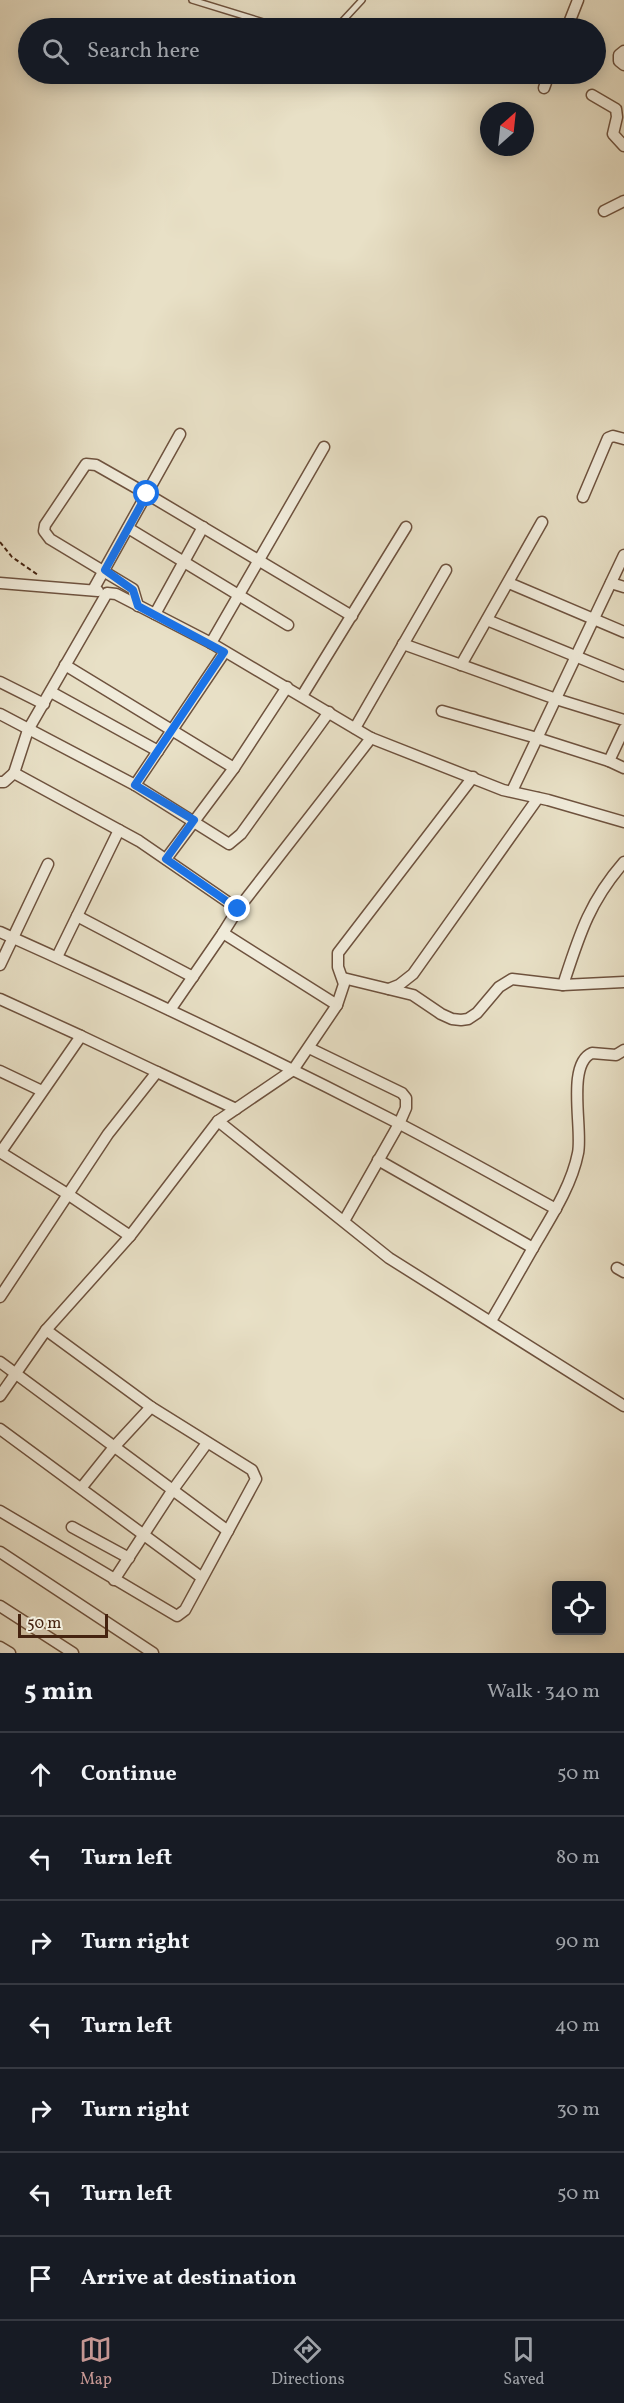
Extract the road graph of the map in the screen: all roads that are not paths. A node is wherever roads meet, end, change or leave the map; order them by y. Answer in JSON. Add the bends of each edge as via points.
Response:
{"nodes":[{"id":1,"x":192,"y":0,"type":"edge"},
{"id":2,"x":362,"y":0,"type":"edge"},
{"id":3,"x":578,"y":0,"type":"edge"},
{"id":4,"x":250,"y":18,"type":"edge"},
{"id":5,"x":345,"y":18,"type":"edge"},
{"id":6,"x":571,"y":18,"type":"edge"},
{"id":7,"x":624,"y":51,"type":"edge"},
{"id":8,"x":624,"y":65,"type":"edge"},
{"id":9,"x":545,"y":84,"type":"edge"},
{"id":10,"x":544,"y":88,"type":"dead end"},
{"id":11,"x":592,"y":95,"type":"dead end"},
{"id":12,"x":624,"y":146,"type":"edge"},
{"id":13,"x":624,"y":201,"type":"edge"},
{"id":14,"x":604,"y":211,"type":"dead end"},
{"id":15,"x":180,"y":434,"type":"dead end"},
{"id":16,"x":624,"y":439,"type":"edge"},
{"id":17,"x":324,"y":447,"type":"dead end"},
{"id":18,"x":147,"y":494,"type":"junction"},
{"id":19,"x":583,"y":497,"type":"dead end"},
{"id":20,"x":542,"y":522,"type":"dead end"},
{"id":21,"x":203,"y":527,"type":"junction"},
{"id":22,"x":406,"y":527,"type":"dead end"},
{"id":23,"x":128,"y":528,"type":"junction"},
{"id":24,"x":624,"y":555,"type":"edge"},
{"id":25,"x":259,"y":561,"type":"junction"},
{"id":26,"x":184,"y":563,"type":"junction"},
{"id":27,"x":105,"y":570,"type":"junction"},
{"id":28,"x":446,"y":570,"type":"dead end"},
{"id":29,"x":0,"y":583,"type":"edge"},
{"id":30,"x":510,"y":583,"type":"junction"},
{"id":31,"x":611,"y":583,"type":"junction"},
{"id":32,"x":624,"y":587,"type":"edge"},
{"id":33,"x":93,"y":590,"type":"junction"},
{"id":34,"x":107,"y":593,"type":"junction"},
{"id":35,"x":239,"y":595,"type":"junction"},
{"id":36,"x":138,"y":606,"type":"junction"},
{"id":37,"x":155,"y":614,"type":"junction"},
{"id":38,"x":352,"y":616,"type":"junction"},
{"id":39,"x":593,"y":619,"type":"junction"},
{"id":40,"x":487,"y":620,"type":"junction"},
{"id":41,"x":288,"y":626,"type":"dead end"},
{"id":42,"x":624,"y":632,"type":"edge"},
{"id":43,"x":211,"y":644,"type":"junction"},
{"id":44,"x":403,"y":644,"type":"junction"},
{"id":45,"x":224,"y":652,"type":"junction"},
{"id":46,"x":576,"y":656,"type":"junction"},
{"id":47,"x":65,"y":665,"type":"junction"},
{"id":48,"x":461,"y":665,"type":"junction"},
{"id":49,"x":624,"y":676,"type":"edge"},
{"id":50,"x":0,"y":682,"type":"edge"},
{"id":51,"x":287,"y":687,"type":"junction"},
{"id":52,"x":51,"y":692,"type":"junction"},
{"id":53,"x":302,"y":696,"type":"junction"},
{"id":54,"x":555,"y":699,"type":"junction"},
{"id":55,"x":44,"y":704,"type":"junction"},
{"id":56,"x":442,"y":711,"type":"dead end"},
{"id":57,"x":329,"y":712,"type":"junction"},
{"id":58,"x":0,"y":714,"type":"edge"},
{"id":59,"x":624,"y":720,"type":"edge"},
{"id":60,"x":355,"y":728,"type":"junction"},
{"id":61,"x":624,"y":729,"type":"edge"},
{"id":62,"x":28,"y":730,"type":"junction"},
{"id":63,"x":172,"y":732,"type":"junction"},
{"id":64,"x":371,"y":738,"type":"junction"},
{"id":65,"x":537,"y":738,"type":"junction"},
{"id":66,"x":158,"y":751,"type":"junction"},
{"id":67,"x":609,"y":761,"type":"junction"},
{"id":68,"x":234,"y":768,"type":"junction"},
{"id":69,"x":624,"y":768,"type":"edge"},
{"id":70,"x":14,"y":773,"type":"junction"},
{"id":71,"x":472,"y":777,"type":"junction"},
{"id":72,"x":0,"y":782,"type":"edge"},
{"id":73,"x":135,"y":785,"type":"junction"},
{"id":74,"x":512,"y":791,"type":"junction"},
{"id":75,"x":538,"y":798,"type":"junction"},
{"id":76,"x":194,"y":820,"type":"junction"},
{"id":77,"x":624,"y":822,"type":"edge"},
{"id":78,"x":119,"y":830,"type":"junction"},
{"id":79,"x":166,"y":859,"type":"junction"},
{"id":80,"x":624,"y":862,"type":"edge"},
{"id":81,"x":48,"y":864,"type":"dead end"},
{"id":82,"x":238,"y":909,"type":"junction"},
{"id":83,"x":77,"y":916,"type":"junction"},
{"id":84,"x":0,"y":932,"type":"edge"},
{"id":85,"x":223,"y":933,"type":"junction"},
{"id":86,"x":13,"y":938,"type":"junction"},
{"id":87,"x":57,"y":957,"type":"junction"},
{"id":88,"x":0,"y":965,"type":"edge"},
{"id":89,"x":193,"y":977,"type":"junction"},
{"id":90,"x":343,"y":978,"type":"junction"},
{"id":91,"x":624,"y":982,"type":"edge"},
{"id":92,"x":563,"y":985,"type":"junction"},
{"id":93,"x":387,"y":990,"type":"junction"},
{"id":94,"x":0,"y":999,"type":"edge"},
{"id":95,"x":337,"y":1005,"type":"junction"},
{"id":96,"x":170,"y":1010,"type":"junction"},
{"id":97,"x":81,"y":1036,"type":"junction"},
{"id":98,"x":309,"y":1048,"type":"junction"},
{"id":99,"x":623,"y":1054,"type":"edge"},
{"id":100,"x":293,"y":1070,"type":"junction"},
{"id":101,"x":0,"y":1071,"type":"edge"},
{"id":102,"x":157,"y":1072,"type":"junction"},
{"id":103,"x":42,"y":1091,"type":"junction"},
{"id":104,"x":236,"y":1109,"type":"junction"},
{"id":105,"x":218,"y":1121,"type":"junction"},
{"id":106,"x":399,"y":1124,"type":"junction"},
{"id":107,"x":0,"y":1153,"type":"edge"},
{"id":108,"x":378,"y":1160,"type":"junction"},
{"id":109,"x":69,"y":1195,"type":"junction"},
{"id":110,"x":556,"y":1209,"type":"junction"},
{"id":111,"x":344,"y":1221,"type":"junction"},
{"id":112,"x":130,"y":1236,"type":"junction"},
{"id":113,"x":533,"y":1248,"type":"junction"},
{"id":114,"x":0,"y":1297,"type":"edge"},
{"id":115,"x":491,"y":1321,"type":"junction"},
{"id":116,"x":46,"y":1330,"type":"junction"},
{"id":117,"x":0,"y":1362,"type":"edge"},
{"id":118,"x":15,"y":1373,"type":"junction"},
{"id":119,"x":0,"y":1396,"type":"edge"},
{"id":120,"x":624,"y":1406,"type":"edge"},
{"id":121,"x":151,"y":1407,"type":"junction"},
{"id":122,"x":0,"y":1429,"type":"edge"},
{"id":123,"x":207,"y":1443,"type":"junction"},
{"id":124,"x":114,"y":1447,"type":"junction"},
{"id":125,"x":82,"y":1487,"type":"junction"},
{"id":126,"x":172,"y":1491,"type":"junction"},
{"id":127,"x":0,"y":1511,"type":"edge"},
{"id":128,"x":72,"y":1527,"type":"dead end"},
{"id":129,"x":228,"y":1531,"type":"junction"},
{"id":130,"x":143,"y":1535,"type":"junction"},
{"id":131,"x":0,"y":1552,"type":"edge"},
{"id":132,"x":129,"y":1558,"type":"junction"},
{"id":133,"x":201,"y":1578,"type":"junction"},
{"id":134,"x":114,"y":1580,"type":"junction"},
{"id":135,"x":0,"y":1606,"type":"edge"},
{"id":136,"x":0,"y":1647,"type":"edge"},
{"id":137,"x":10,"y":1653,"type":"edge"},
{"id":138,"x":73,"y":1653,"type":"edge"},
{"id":139,"x":153,"y":1653,"type":"edge"}],
"edges":[{"from":1,"to":4,"type":"lane"},
{"from":2,"to":5,"type":"lane"},
{"from":3,"to":6,"type":"street"},
{"from":7,"to":8,"type":"street","via":[[619,61]]},
{"from":9,"to":10,"type":"street"},
{"from":11,"to":12,"type":"street","via":[[616,109],[613,134]]},
{"from":13,"to":14,"type":"street"},
{"from":15,"to":18,"type":"street"},
{"from":16,"to":19,"type":"street","via":[[613,435],[608,438]]},
{"from":17,"to":25,"type":"street"},
{"from":18,"to":21,"type":"street"},
{"from":18,"to":23,"type":"street"},
{"from":18,"to":27,"type":"street","via":[[96,465],[86,464],[45,525],[50,539]]},
{"from":20,"to":30,"type":"street"},
{"from":21,"to":25,"type":"street"},
{"from":21,"to":26,"type":"street"},
{"from":22,"to":38,"type":"street"},
{"from":23,"to":26,"type":"street"},
{"from":23,"to":27,"type":"street"},
{"from":24,"to":31,"type":"street"},
{"from":25,"to":35,"type":"street"},
{"from":25,"to":38,"type":"street"},
{"from":26,"to":35,"type":"street"},
{"from":26,"to":37,"type":"street"},
{"from":27,"to":33,"type":"street"},
{"from":27,"to":36,"type":"street","via":[[133,590]]},
{"from":28,"to":44,"type":"street"},
{"from":29,"to":33,"type":"street"},
{"from":30,"to":39,"type":"street"},
{"from":30,"to":40,"type":"street"},
{"from":31,"to":32,"type":"street"},
{"from":31,"to":39,"type":"street"},
{"from":33,"to":34,"type":"street"},
{"from":34,"to":36,"type":"street"},
{"from":34,"to":47,"type":"street"},
{"from":35,"to":41,"type":"street"},
{"from":35,"to":43,"type":"street"},
{"from":36,"to":37,"type":"street"},
{"from":37,"to":43,"type":"street"},
{"from":38,"to":53,"type":"street"},
{"from":39,"to":42,"type":"street"},
{"from":39,"to":46,"type":"street"},
{"from":40,"to":46,"type":"street"},
{"from":40,"to":48,"type":"street"},
{"from":43,"to":45,"type":"street"},
{"from":44,"to":48,"type":"street"},
{"from":44,"to":60,"type":"street"},
{"from":45,"to":51,"type":"street"},
{"from":45,"to":63,"type":"street"},
{"from":46,"to":49,"type":"street"},
{"from":46,"to":54,"type":"street"},
{"from":47,"to":52,"type":"street"},
{"from":47,"to":63,"type":"street"},
{"from":48,"to":54,"type":"street"},
{"from":50,"to":55,"type":"street"},
{"from":51,"to":53,"type":"street"},
{"from":51,"to":68,"type":"street"},
{"from":52,"to":55,"type":"street"},
{"from":52,"to":66,"type":"street"},
{"from":53,"to":57,"type":"street"},
{"from":54,"to":59,"type":"street"},
{"from":54,"to":65,"type":"street"},
{"from":55,"to":62,"type":"street"},
{"from":56,"to":65,"type":"street"},
{"from":57,"to":60,"type":"street"},
{"from":57,"to":76,"type":"street","via":[[235,840],[224,842]]},
{"from":58,"to":62,"type":"street"},
{"from":60,"to":64,"type":"street"},
{"from":61,"to":67,"type":"street"},
{"from":62,"to":70,"type":"street"},
{"from":62,"to":73,"type":"street"},
{"from":63,"to":66,"type":"street"},
{"from":63,"to":68,"type":"street"},
{"from":64,"to":71,"type":"street"},
{"from":64,"to":82,"type":"street"},
{"from":65,"to":67,"type":"street"},
{"from":65,"to":74,"type":"street"},
{"from":66,"to":73,"type":"street"},
{"from":67,"to":69,"type":"street"},
{"from":68,"to":76,"type":"street"},
{"from":70,"to":72,"type":"street"},
{"from":70,"to":78,"type":"street"},
{"from":71,"to":74,"type":"street"},
{"from":71,"to":90,"type":"street","via":[[338,953]]},
{"from":73,"to":76,"type":"street"},
{"from":74,"to":75,"type":"street"},
{"from":75,"to":77,"type":"street"},
{"from":75,"to":93,"type":"street","via":[[413,974]]},
{"from":76,"to":79,"type":"street"},
{"from":78,"to":79,"type":"street"},
{"from":78,"to":83,"type":"street"},
{"from":79,"to":82,"type":"street"},
{"from":80,"to":92,"type":"street","via":[[604,886],[583,925]]},
{"from":81,"to":86,"type":"street"},
{"from":82,"to":85,"type":"street"},
{"from":83,"to":87,"type":"street"},
{"from":83,"to":89,"type":"street"},
{"from":84,"to":86,"type":"street"},
{"from":85,"to":89,"type":"street"},
{"from":85,"to":95,"type":"street"},
{"from":86,"to":87,"type":"street"},
{"from":86,"to":88,"type":"street"},
{"from":87,"to":96,"type":"street"},
{"from":89,"to":96,"type":"street"},
{"from":90,"to":93,"type":"street"},
{"from":90,"to":95,"type":"street"},
{"from":91,"to":92,"type":"street"},
{"from":92,"to":93,"type":"street","via":[[512,980],[499,987],[477,1013],[461,1020],[441,1014],[413,994]]},
{"from":94,"to":97,"type":"street"},
{"from":95,"to":98,"type":"street"},
{"from":96,"to":100,"type":"street"},
{"from":97,"to":102,"type":"street"},
{"from":97,"to":103,"type":"street"},
{"from":98,"to":100,"type":"street"},
{"from":98,"to":106,"type":"street","via":[[402,1093],[406,1098]]},
{"from":99,"to":110,"type":"street","via":[[592,1053],[584,1059],[577,1083],[578,1155]]},
{"from":100,"to":104,"type":"street"},
{"from":100,"to":106,"type":"street"},
{"from":101,"to":103,"type":"street"},
{"from":102,"to":104,"type":"street"},
{"from":102,"to":109,"type":"street","via":[[108,1134]]},
{"from":103,"to":107,"type":"street"},
{"from":104,"to":105,"type":"street"},
{"from":105,"to":111,"type":"street"},
{"from":105,"to":112,"type":"street"},
{"from":106,"to":108,"type":"street"},
{"from":106,"to":110,"type":"street"},
{"from":107,"to":109,"type":"street"},
{"from":108,"to":111,"type":"street"},
{"from":108,"to":113,"type":"street"},
{"from":109,"to":112,"type":"street"},
{"from":109,"to":114,"type":"street"},
{"from":110,"to":113,"type":"street"},
{"from":111,"to":115,"type":"street","via":[[389,1258]]},
{"from":112,"to":116,"type":"street"},
{"from":113,"to":115,"type":"street"},
{"from":115,"to":120,"type":"street"},
{"from":116,"to":118,"type":"street"},
{"from":116,"to":121,"type":"street"},
{"from":117,"to":118,"type":"street"},
{"from":118,"to":119,"type":"street"},
{"from":118,"to":124,"type":"street"},
{"from":121,"to":123,"type":"street"},
{"from":121,"to":124,"type":"street"},
{"from":122,"to":125,"type":"street"},
{"from":123,"to":126,"type":"street"},
{"from":123,"to":129,"type":"street","via":[[256,1475]]},
{"from":124,"to":125,"type":"street"},
{"from":124,"to":126,"type":"street"},
{"from":125,"to":130,"type":"street"},
{"from":126,"to":129,"type":"street"},
{"from":126,"to":130,"type":"street"},
{"from":127,"to":134,"type":"street"},
{"from":128,"to":132,"type":"street"},
{"from":129,"to":133,"type":"street"},
{"from":130,"to":132,"type":"street"},
{"from":130,"to":133,"type":"street"},
{"from":131,"to":139,"type":"street"},
{"from":132,"to":134,"type":"street"},
{"from":133,"to":134,"type":"street","via":[[185,1610],[177,1616]]},
{"from":135,"to":138,"type":"street"},
{"from":136,"to":137,"type":"street"}]}
